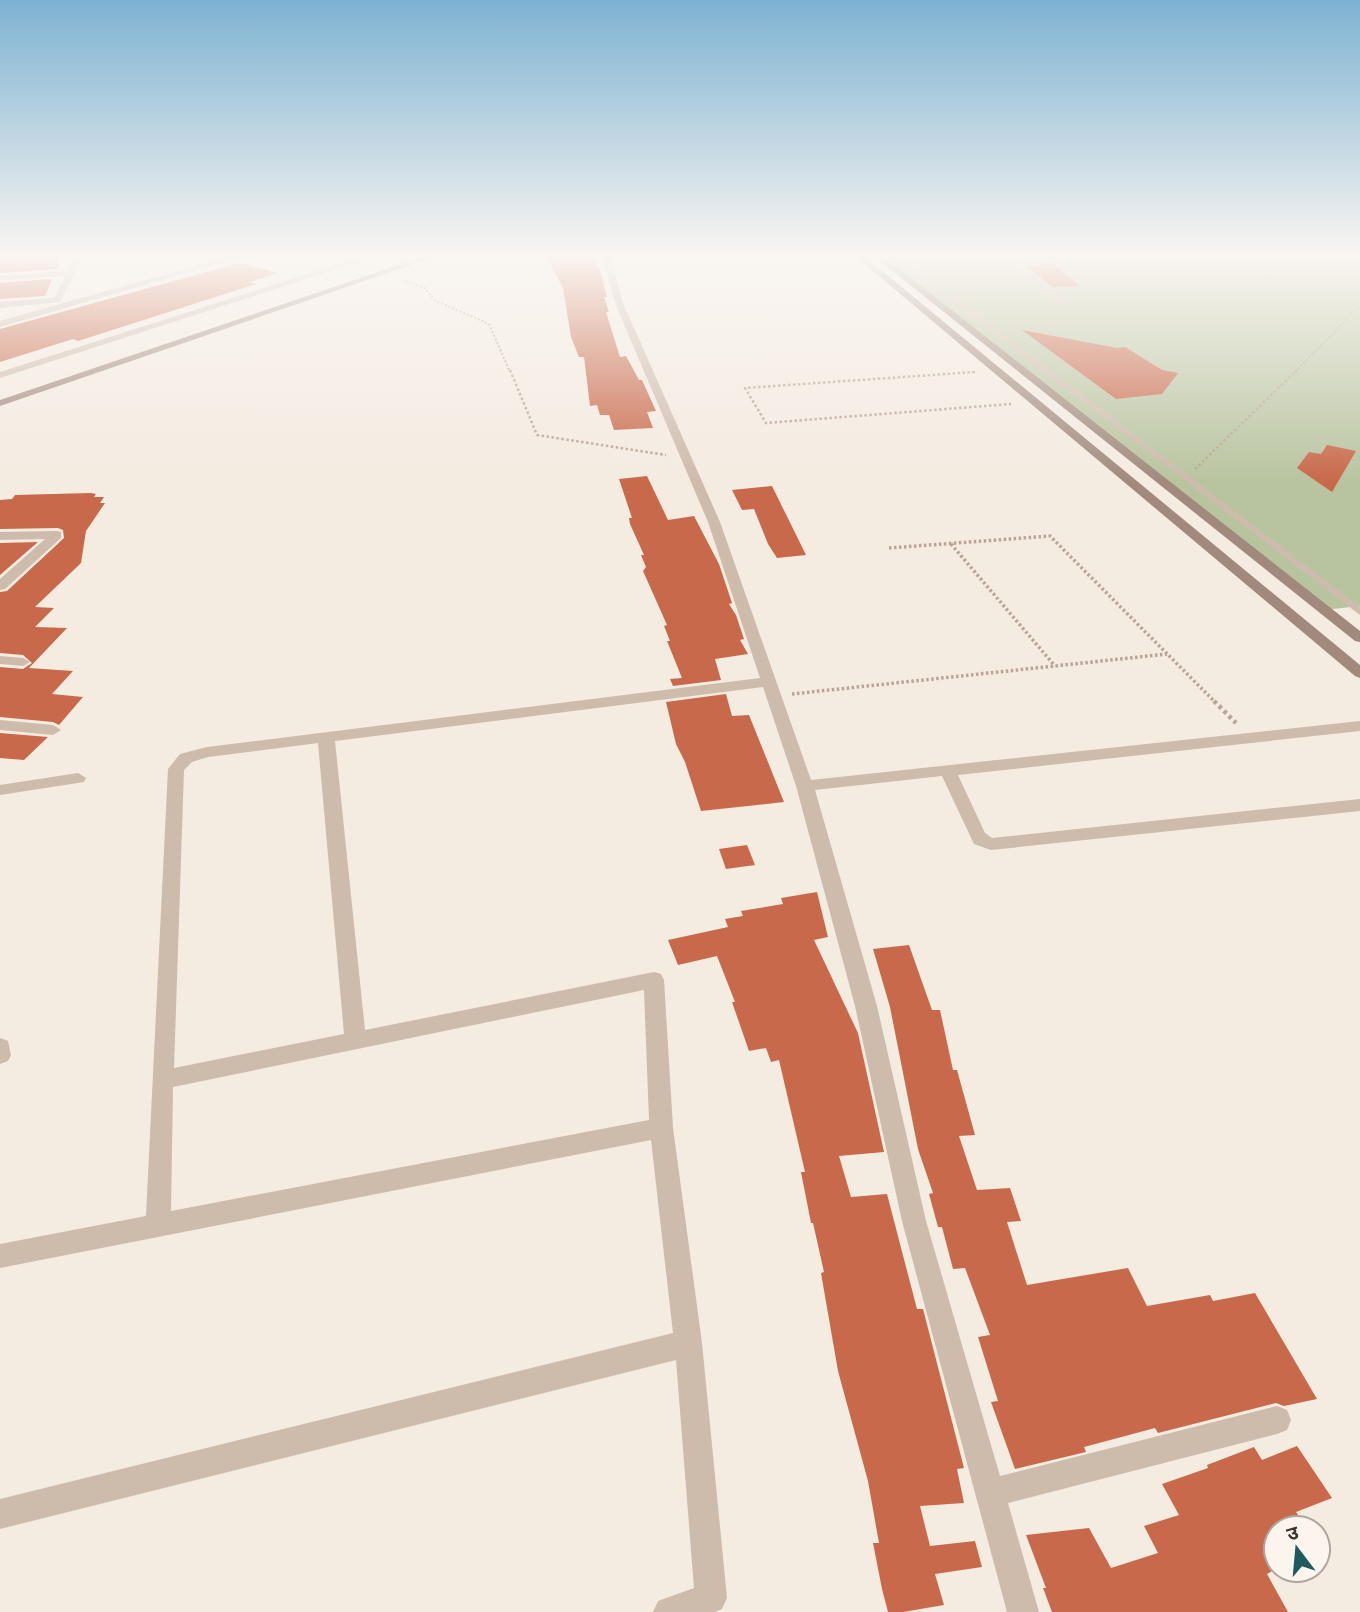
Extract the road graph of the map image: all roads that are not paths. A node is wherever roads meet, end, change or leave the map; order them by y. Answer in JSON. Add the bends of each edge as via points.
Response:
{"nodes":[{"id":1,"x":137,"y":331,"type":"edge"},
{"id":2,"x":188,"y":331,"type":"edge"},
{"id":3,"x":214,"y":331,"type":"edge"},
{"id":4,"x":631,"y":331,"type":"edge"},
{"id":5,"x":949,"y":331,"type":"edge"},
{"id":6,"x":973,"y":331,"type":"edge"},
{"id":7,"x":994,"y":331,"type":"edge"},
{"id":8,"x":0,"y":375,"type":"edge"},
{"id":9,"x":0,"y":394,"type":"edge"},
{"id":10,"x":0,"y":403,"type":"edge"},
{"id":11,"x":0,"y":536,"type":"edge"},
{"id":12,"x":0,"y":586,"type":"edge"},
{"id":13,"x":1360,"y":613,"type":"edge"},
{"id":14,"x":1335,"y":618,"type":"junction"},
{"id":15,"x":1360,"y":638,"type":"edge"},
{"id":16,"x":0,"y":660,"type":"edge"},
{"id":17,"x":23,"y":662,"type":"dead end"},
{"id":18,"x":1360,"y":673,"type":"edge"},
{"id":19,"x":772,"y":689,"type":"junction"},
{"id":20,"x":1360,"y":726,"type":"edge"},
{"id":21,"x":4,"y":729,"type":"edge"},
{"id":22,"x":53,"y":730,"type":"dead end"},
{"id":23,"x":326,"y":737,"type":"junction"},
{"id":24,"x":948,"y":771,"type":"junction"},
{"id":25,"x":78,"y":778,"type":"dead end"},
{"id":26,"x":805,"y":786,"type":"junction"},
{"id":27,"x":0,"y":790,"type":"edge"},
{"id":28,"x":1360,"y":806,"type":"edge"},
{"id":29,"x":355,"y":1041,"type":"junction"},
{"id":30,"x":0,"y":1047,"type":"edge"},
{"id":31,"x":0,"y":1055,"type":"edge"},
{"id":32,"x":162,"y":1080,"type":"junction"},
{"id":33,"x":661,"y":1128,"type":"junction"},
{"id":34,"x":158,"y":1227,"type":"junction"},
{"id":35,"x":0,"y":1256,"type":"edge"},
{"id":36,"x":688,"y":1343,"type":"junction"},
{"id":37,"x":1277,"y":1420,"type":"dead end"},
{"id":38,"x":990,"y":1493,"type":"junction"},
{"id":39,"x":0,"y":1514,"type":"edge"},
{"id":40,"x":669,"y":1612,"type":"edge"},
{"id":41,"x":1023,"y":1612,"type":"edge"}],
"edges":[{"from":1,"to":8,"type":"street"},
{"from":2,"to":9,"type":"street"},
{"from":3,"to":10,"type":"street"},
{"from":4,"to":19,"type":"street","via":[[715,522]]},
{"from":5,"to":18,"type":"street"},
{"from":6,"to":14,"type":"street"},
{"from":7,"to":13,"type":"lane"},
{"from":11,"to":12,"type":"street","via":[[57,535]]},
{"from":13,"to":14,"type":"lane"},
{"from":14,"to":15,"type":"street"},
{"from":16,"to":17,"type":"street"},
{"from":19,"to":23,"type":"street"},
{"from":19,"to":26,"type":"street"},
{"from":20,"to":24,"type":"street"},
{"from":21,"to":22,"type":"street"},
{"from":23,"to":29,"type":"street"},
{"from":23,"to":32,"type":"street","via":[[207,752],[186,758],[176,769]]},
{"from":24,"to":26,"type":"street"},
{"from":24,"to":28,"type":"street","via":[[980,840],[991,844]]},
{"from":25,"to":27,"type":"street"},
{"from":26,"to":38,"type":"street","via":[[866,1006],[914,1221]]},
{"from":29,"to":32,"type":"street"},
{"from":29,"to":33,"type":"street","via":[[654,980]]},
{"from":30,"to":31,"type":"street"},
{"from":32,"to":34,"type":"street"},
{"from":33,"to":34,"type":"street"},
{"from":33,"to":36,"type":"street"},
{"from":34,"to":35,"type":"street"},
{"from":36,"to":39,"type":"street"},
{"from":36,"to":40,"type":"street","via":[[711,1598]]},
{"from":37,"to":38,"type":"street"},
{"from":38,"to":41,"type":"street"}]}
